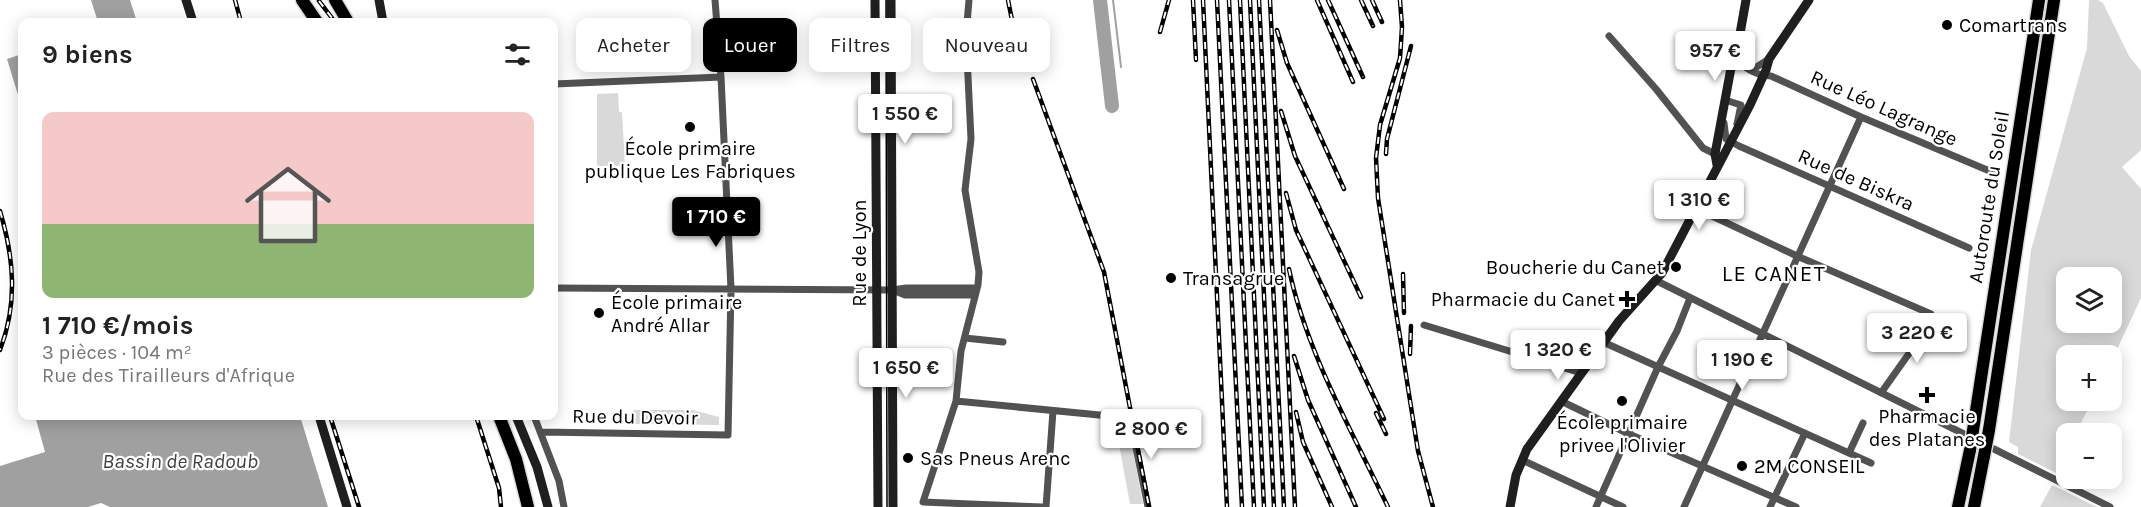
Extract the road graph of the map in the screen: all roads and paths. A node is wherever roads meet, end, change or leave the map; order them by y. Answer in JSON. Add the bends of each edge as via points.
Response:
{"nodes":[{"id":1,"x":186,"y":0,"type":"edge"},
{"id":2,"x":302,"y":0,"type":"edge"},
{"id":3,"x":312,"y":0,"type":"edge"},
{"id":4,"x":335,"y":0,"type":"edge"},
{"id":5,"x":379,"y":0,"type":"edge"},
{"id":6,"x":715,"y":0,"type":"edge"},
{"id":7,"x":876,"y":0,"type":"edge"},
{"id":8,"x":891,"y":0,"type":"edge"},
{"id":9,"x":969,"y":0,"type":"edge"},
{"id":10,"x":1746,"y":0,"type":"edge"},
{"id":11,"x":1809,"y":0,"type":"edge"},
{"id":12,"x":2039,"y":0,"type":"edge"},
{"id":13,"x":2054,"y":0,"type":"edge"},
{"id":14,"x":192,"y":18,"type":"edge"},
{"id":15,"x":314,"y":18,"type":"edge"},
{"id":16,"x":323,"y":18,"type":"edge"},
{"id":17,"x":346,"y":18,"type":"edge"},
{"id":18,"x":382,"y":18,"type":"edge"},
{"id":19,"x":1609,"y":36,"type":"dead end"},
{"id":20,"x":1736,"y":56,"type":"junction"},
{"id":21,"x":1768,"y":59,"type":"junction"},
{"id":22,"x":1748,"y":68,"type":"junction"},
{"id":23,"x":1763,"y":76,"type":"junction"},
{"id":24,"x":721,"y":78,"type":"junction"},
{"id":25,"x":558,"y":84,"type":"edge"},
{"id":26,"x":1725,"y":100,"type":"junction"},
{"id":27,"x":1723,"y":111,"type":"junction"},
{"id":28,"x":1861,"y":117,"type":"junction"},
{"id":29,"x":1732,"y":137,"type":"junction"},
{"id":30,"x":1715,"y":154,"type":"junction"},
{"id":31,"x":1717,"y":165,"type":"junction"},
{"id":32,"x":1992,"y":172,"type":"dead end"},
{"id":33,"x":1829,"y":185,"type":"junction"},
{"id":34,"x":1695,"y":208,"type":"junction"},
{"id":35,"x":1969,"y":248,"type":"dead end"},
{"id":36,"x":1797,"y":256,"type":"junction"},
{"id":37,"x":1655,"y":280,"type":"junction"},
{"id":38,"x":558,"y":288,"type":"edge"},
{"id":39,"x":731,"y":289,"type":"junction"},
{"id":40,"x":877,"y":290,"type":"junction"},
{"id":41,"x":892,"y":290,"type":"junction"},
{"id":42,"x":976,"y":292,"type":"junction"},
{"id":43,"x":1690,"y":298,"type":"junction"},
{"id":44,"x":1424,"y":325,"type":"dead end"},
{"id":45,"x":1762,"y":334,"type":"junction"},
{"id":46,"x":965,"y":338,"type":"junction"},
{"id":47,"x":1003,"y":342,"type":"dead end"},
{"id":48,"x":1603,"y":342,"type":"junction"},
{"id":49,"x":1658,"y":367,"type":"junction"},
{"id":50,"x":1581,"y":373,"type":"junction"},
{"id":51,"x":1881,"y":393,"type":"junction"},
{"id":52,"x":1732,"y":400,"type":"junction"},
{"id":53,"x":956,"y":401,"type":"junction"},
{"id":54,"x":1561,"y":401,"type":"junction"},
{"id":55,"x":1053,"y":411,"type":"junction"},
{"id":56,"x":320,"y":420,"type":"edge"},
{"id":57,"x":501,"y":420,"type":"edge"},
{"id":58,"x":509,"y":420,"type":"edge"},
{"id":59,"x":518,"y":420,"type":"edge"},
{"id":60,"x":536,"y":420,"type":"edge"},
{"id":61,"x":1863,"y":423,"type":"dead end"},
{"id":62,"x":541,"y":432,"type":"junction"},
{"id":63,"x":1629,"y":434,"type":"junction"},
{"id":64,"x":1805,"y":434,"type":"junction"},
{"id":65,"x":1965,"y":434,"type":"dead end"},
{"id":66,"x":1989,"y":452,"type":"junction"},
{"id":67,"x":1849,"y":453,"type":"junction"},
{"id":68,"x":1522,"y":460,"type":"junction"},
{"id":69,"x":1871,"y":463,"type":"dead end"},
{"id":70,"x":1702,"y":466,"type":"junction"},
{"id":71,"x":1601,"y":497,"type":"junction"},
{"id":72,"x":1774,"y":498,"type":"junction"},
{"id":73,"x":347,"y":507,"type":"edge"},
{"id":74,"x":528,"y":507,"type":"edge"},
{"id":75,"x":536,"y":507,"type":"edge"},
{"id":76,"x":548,"y":507,"type":"edge"},
{"id":77,"x":564,"y":507,"type":"edge"},
{"id":78,"x":878,"y":507,"type":"edge"},
{"id":79,"x":893,"y":507,"type":"edge"},
{"id":80,"x":1044,"y":507,"type":"edge"},
{"id":81,"x":1148,"y":507,"type":"edge"},
{"id":82,"x":1510,"y":507,"type":"edge"},
{"id":83,"x":1596,"y":507,"type":"edge"},
{"id":84,"x":1623,"y":507,"type":"edge"},
{"id":85,"x":1684,"y":507,"type":"edge"},
{"id":86,"x":1770,"y":507,"type":"edge"},
{"id":87,"x":1796,"y":507,"type":"edge"},
{"id":88,"x":1958,"y":507,"type":"edge"},
{"id":89,"x":1974,"y":507,"type":"edge"},
{"id":90,"x":2110,"y":507,"type":"edge"}],
"edges":[{"from":1,"to":14,"type":"street"},
{"from":2,"to":15,"type":"highway"},
{"from":3,"to":16,"type":"highway"},
{"from":4,"to":17,"type":"highway"},
{"from":5,"to":18,"type":"street"},
{"from":6,"to":24,"type":"street"},
{"from":7,"to":40,"type":"street","name":"Rue de Lyon"},
{"from":8,"to":41,"type":"street","name":"Rue de Lyon"},
{"from":9,"to":42,"type":"street","via":[[966,35],[971,139],[965,190],[979,272]]},
{"from":10,"to":20,"type":"street"},
{"from":11,"to":21,"type":"street"},
{"from":12,"to":88,"type":"highway","name":"Autoroute du Soleil","bridge":true},
{"from":13,"to":66,"type":"highway","name":"Autoroute du Soleil","bridge":true,"via":[[1989,430]]},
{"from":19,"to":30,"type":"street","via":[[1703,148]]},
{"from":20,"to":22,"type":"street","name":"Rue Léo Lagrange"},
{"from":20,"to":26,"type":"street"},
{"from":21,"to":22,"type":"street"},
{"from":21,"to":23,"type":"street"},
{"from":22,"to":23,"type":"street","name":"Rue Léo Lagrange"},
{"from":23,"to":28,"type":"street","name":"Rue Léo Lagrange","via":[[1771,76]]},
{"from":23,"to":29,"type":"street"},
{"from":24,"to":25,"type":"street"},
{"from":24,"to":39,"type":"street"},
{"from":26,"to":27,"type":"street"},
{"from":26,"to":29,"type":"street","via":[[1741,105]]},
{"from":27,"to":29,"type":"street","via":[[1724,136]]},
{"from":27,"to":30,"type":"street"},
{"from":28,"to":32,"type":"street","name":"Rue Léo Lagrange"},
{"from":28,"to":33,"type":"street"},
{"from":29,"to":31,"type":"street"},
{"from":29,"to":33,"type":"street","name":"Rue de Biskra"},
{"from":30,"to":31,"type":"street"},
{"from":31,"to":34,"type":"street"},
{"from":33,"to":35,"type":"street","name":"Rue de Biskra"},
{"from":33,"to":36,"type":"street"},
{"from":34,"to":36,"type":"street"},
{"from":34,"to":37,"type":"street"},
{"from":36,"to":45,"type":"street"},
{"from":36,"to":51,"type":"street","via":[[1931,314],[1932,321]]},
{"from":37,"to":43,"type":"street"},
{"from":37,"to":48,"type":"street"},
{"from":38,"to":39,"type":"street"},
{"from":39,"to":40,"type":"street"},
{"from":39,"to":62,"type":"street","name":"Rue du Devoir","via":[[729,435]]},
{"from":40,"to":41,"type":"street"},
{"from":40,"to":78,"type":"street","name":"Rue de Lyon"},
{"from":41,"to":42,"type":"street"},
{"from":41,"to":79,"type":"street","name":"Rue de Lyon"},
{"from":42,"to":46,"type":"street"},
{"from":43,"to":45,"type":"street"},
{"from":43,"to":49,"type":"street"},
{"from":44,"to":50,"type":"street"},
{"from":45,"to":51,"type":"street"},
{"from":45,"to":52,"type":"street"},
{"from":46,"to":47,"type":"street"},
{"from":46,"to":53,"type":"street"},
{"from":48,"to":49,"type":"street"},
{"from":48,"to":50,"type":"street"},
{"from":49,"to":52,"type":"street"},
{"from":49,"to":63,"type":"street"},
{"from":50,"to":54,"type":"street"},
{"from":51,"to":65,"type":"street"},
{"from":52,"to":64,"type":"street"},
{"from":52,"to":70,"type":"street"},
{"from":53,"to":55,"type":"street"},
{"from":53,"to":80,"type":"street","via":[[923,502]]},
{"from":54,"to":63,"type":"street"},
{"from":54,"to":68,"type":"street"},
{"from":55,"to":80,"type":"street"},
{"from":55,"to":81,"type":"street","via":[[1130,418]]},
{"from":56,"to":73,"type":"street"},
{"from":57,"to":74,"type":"highway"},
{"from":58,"to":75,"type":"highway","via":[[525,461]]},
{"from":59,"to":76,"type":"street","via":[[537,466]]},
{"from":60,"to":62,"type":"street"},
{"from":61,"to":67,"type":"street"},
{"from":62,"to":77,"type":"street"},
{"from":63,"to":70,"type":"street"},
{"from":63,"to":71,"type":"street"},
{"from":64,"to":67,"type":"street"},
{"from":64,"to":72,"type":"street"},
{"from":66,"to":89,"type":"highway","name":"Autoroute du Soleil"},
{"from":66,"to":90,"type":"street"},
{"from":67,"to":69,"type":"street"},
{"from":68,"to":71,"type":"street"},
{"from":68,"to":82,"type":"street"},
{"from":70,"to":72,"type":"street"},
{"from":70,"to":85,"type":"street"},
{"from":71,"to":83,"type":"street"},
{"from":71,"to":84,"type":"street"},
{"from":72,"to":86,"type":"street"},
{"from":72,"to":87,"type":"street"}]}
